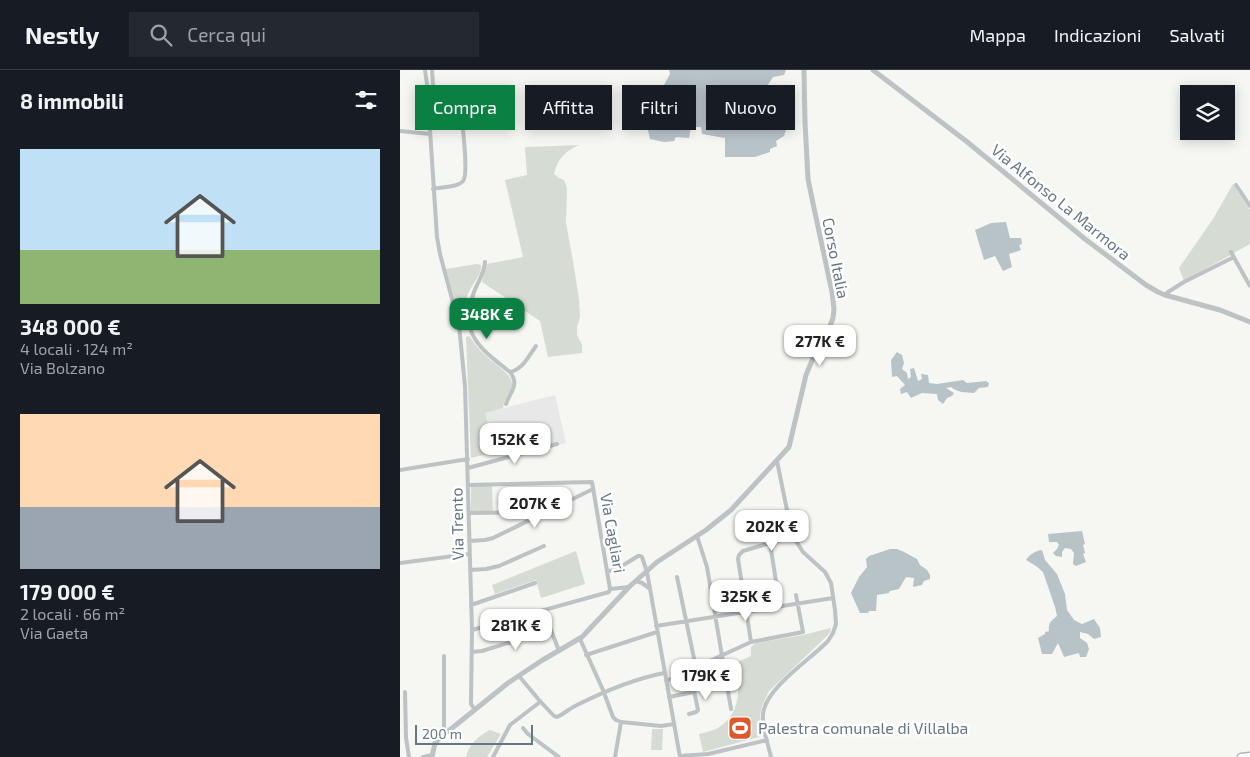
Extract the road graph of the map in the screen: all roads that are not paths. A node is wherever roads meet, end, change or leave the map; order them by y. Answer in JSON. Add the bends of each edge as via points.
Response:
{"nodes":[{"id":1,"x":425,"y":70,"type":"edge"},
{"id":2,"x":432,"y":70,"type":"edge"},
{"id":3,"x":804,"y":70,"type":"edge"},
{"id":4,"x":873,"y":70,"type":"edge"},
{"id":5,"x":428,"y":85,"type":"edge"},
{"id":6,"x":433,"y":85,"type":"edge"},
{"id":7,"x":430,"y":130,"type":"edge"},
{"id":8,"x":463,"y":130,"type":"edge"},
{"id":9,"x":400,"y":132,"type":"edge"},
{"id":10,"x":430,"y":134,"type":"junction"},
{"id":11,"x":1236,"y":185,"type":"dead end"},
{"id":12,"x":433,"y":189,"type":"junction"},
{"id":13,"x":1250,"y":206,"type":"edge"},
{"id":14,"x":1231,"y":252,"type":"dead end"},
{"id":15,"x":1234,"y":257,"type":"junction"},
{"id":16,"x":485,"y":262,"type":"dead end"},
{"id":17,"x":1250,"y":286,"type":"edge"},
{"id":18,"x":1165,"y":295,"type":"junction"},
{"id":19,"x":1250,"y":322,"type":"edge"},
{"id":20,"x":470,"y":331,"type":"junction"},
{"id":21,"x":461,"y":334,"type":"junction"},
{"id":22,"x":536,"y":346,"type":"dead end"},
{"id":23,"x":510,"y":372,"type":"junction"},
{"id":24,"x":506,"y":404,"type":"dead end"},
{"id":25,"x":557,"y":444,"type":"dead end"},
{"id":26,"x":468,"y":459,"type":"junction"},
{"id":27,"x":777,"y":461,"type":"junction"},
{"id":28,"x":468,"y":468,"type":"junction"},
{"id":29,"x":400,"y":470,"type":"edge"},
{"id":30,"x":469,"y":485,"type":"junction"},
{"id":31,"x":593,"y":489,"type":"junction"},
{"id":32,"x":548,"y":512,"type":"junction"},
{"id":33,"x":469,"y":513,"type":"junction"},
{"id":34,"x":697,"y":536,"type":"junction"},
{"id":35,"x":794,"y":536,"type":"junction"},
{"id":36,"x":469,"y":541,"type":"junction"},
{"id":37,"x":770,"y":543,"type":"junction"},
{"id":38,"x":544,"y":546,"type":"dead end"},
{"id":39,"x":470,"y":554,"type":"junction"},
{"id":40,"x":400,"y":563,"type":"edge"},
{"id":41,"x":470,"y":570,"type":"junction"},
{"id":42,"x":607,"y":572,"type":"junction"},
{"id":43,"x":646,"y":572,"type":"junction"},
{"id":44,"x":676,"y":577,"type":"dead end"},
{"id":45,"x":636,"y":581,"type":"junction"},
{"id":46,"x":535,"y":583,"type":"dead end"},
{"id":47,"x":629,"y":587,"type":"junction"},
{"id":48,"x":650,"y":589,"type":"junction"},
{"id":49,"x":610,"y":591,"type":"junction"},
{"id":50,"x":796,"y":595,"type":"dead end"},
{"id":51,"x":833,"y":598,"type":"junction"},
{"id":52,"x":618,"y":599,"type":"junction"},
{"id":53,"x":798,"y":604,"type":"junction"},
{"id":54,"x":471,"y":605,"type":"junction"},
{"id":55,"x":780,"y":607,"type":"junction"},
{"id":56,"x":746,"y":612,"type":"junction"},
{"id":57,"x":715,"y":617,"type":"junction"},
{"id":58,"x":686,"y":622,"type":"junction"},
{"id":59,"x":656,"y":626,"type":"junction"},
{"id":60,"x":472,"y":630,"type":"junction"},
{"id":61,"x":657,"y":632,"type":"junction"},
{"id":62,"x":580,"y":639,"type":"junction"},
{"id":63,"x":751,"y":642,"type":"junction"},
{"id":64,"x":560,"y":651,"type":"junction"},
{"id":65,"x":472,"y":652,"type":"junction"},
{"id":66,"x":586,"y":655,"type":"junction"},
{"id":67,"x":444,"y":656,"type":"dead end"},
{"id":68,"x":721,"y":657,"type":"junction"},
{"id":69,"x":696,"y":668,"type":"junction"},
{"id":70,"x":690,"y":670,"type":"junction"},
{"id":71,"x":664,"y":673,"type":"junction"},
{"id":72,"x":519,"y":676,"type":"junction"},
{"id":73,"x":725,"y":676,"type":"junction"},
{"id":74,"x":666,"y":681,"type":"junction"},
{"id":75,"x":692,"y":682,"type":"junction"},
{"id":76,"x":405,"y":692,"type":"dead end"},
{"id":77,"x":604,"y":692,"type":"junction"},
{"id":78,"x":694,"y":692,"type":"junction"},
{"id":79,"x":669,"y":697,"type":"junction"},
{"id":80,"x":540,"y":702,"type":"junction"},
{"id":81,"x":730,"y":709,"type":"dead end"},
{"id":82,"x":475,"y":710,"type":"junction"},
{"id":83,"x":688,"y":714,"type":"dead end"},
{"id":84,"x":621,"y":722,"type":"junction"},
{"id":85,"x":674,"y":724,"type":"junction"},
{"id":86,"x":523,"y":728,"type":"dead end"},
{"id":87,"x":444,"y":734,"type":"junction"},
{"id":88,"x":767,"y":740,"type":"junction"},
{"id":89,"x":432,"y":756,"type":"edge"},
{"id":90,"x":1250,"y":756,"type":"edge"},
{"id":91,"x":410,"y":757,"type":"edge"},
{"id":92,"x":423,"y":757,"type":"edge"},
{"id":93,"x":493,"y":757,"type":"edge"},
{"id":94,"x":559,"y":757,"type":"edge"},
{"id":95,"x":615,"y":757,"type":"edge"},
{"id":96,"x":680,"y":757,"type":"edge"},
{"id":97,"x":771,"y":757,"type":"edge"},
{"id":98,"x":1241,"y":757,"type":"edge"}],
"edges":[{"from":1,"to":5,"type":"street","name":"Via Trento"},
{"from":2,"to":6,"type":"street"},
{"from":3,"to":27,"type":"street","name":"Corso Italia","via":[[808,179],[834,312],[806,375],[790,445]]},
{"from":4,"to":18,"type":"street","name":"Via Alfonso La Marmora","via":[[1085,239],[1146,285]]},
{"from":7,"to":10,"type":"street","name":"Via Trento"},
{"from":8,"to":12,"type":"street","via":[[465,178],[462,183]]},
{"from":9,"to":10,"type":"street"},
{"from":10,"to":12,"type":"street","name":"Via Trento"},
{"from":11,"to":13,"type":"street"},
{"from":12,"to":21,"type":"street","name":"Via Trento","via":[[439,248]]},
{"from":14,"to":15,"type":"street"},
{"from":15,"to":17,"type":"street"},
{"from":15,"to":18,"type":"street"},
{"from":16,"to":20,"type":"street","via":[[470,306]]},
{"from":18,"to":19,"type":"street","name":"Via Alfonso La Marmora"},
{"from":20,"to":21,"type":"street"},
{"from":20,"to":23,"type":"street","via":[[482,349]]},
{"from":21,"to":26,"type":"street","name":"Via Trento"},
{"from":22,"to":23,"type":"street","via":[[520,368]]},
{"from":23,"to":24,"type":"street","via":[[514,385]]},
{"from":25,"to":28,"type":"street"},
{"from":26,"to":28,"type":"street","name":"Via Trento"},
{"from":26,"to":29,"type":"street"},
{"from":27,"to":34,"type":"street","name":"Corso Italia","via":[[731,510]]},
{"from":27,"to":35,"type":"street"},
{"from":28,"to":30,"type":"street","name":"Via Trento"},
{"from":30,"to":31,"type":"street","name":"Via Cagliari","via":[[592,482]]},
{"from":30,"to":33,"type":"street","name":"Via Trento"},
{"from":31,"to":32,"type":"street"},
{"from":31,"to":42,"type":"street","name":"Via Cagliari"},
{"from":32,"to":33,"type":"street"},
{"from":32,"to":36,"type":"street","via":[[490,539]]},
{"from":33,"to":36,"type":"street","name":"Via Trento"},
{"from":34,"to":43,"type":"street","name":"Corso Italia","via":[[660,559]]},
{"from":34,"to":57,"type":"street"},
{"from":35,"to":37,"type":"street"},
{"from":35,"to":51,"type":"street","via":[[801,550],[827,575]]},
{"from":36,"to":39,"type":"street","name":"Via Trento"},
{"from":37,"to":55,"type":"street"},
{"from":37,"to":56,"type":"street","via":[[739,554]]},
{"from":38,"to":41,"type":"street","via":[[499,566]]},
{"from":39,"to":40,"type":"street"},
{"from":39,"to":41,"type":"street","name":"Via Trento"},
{"from":41,"to":54,"type":"street","name":"Via Trento"},
{"from":42,"to":43,"type":"street","via":[[640,556]]},
{"from":42,"to":49,"type":"street","name":"Via Cagliari"},
{"from":43,"to":45,"type":"street","name":"Corso Italia"},
{"from":43,"to":48,"type":"street"},
{"from":44,"to":58,"type":"street"},
{"from":45,"to":47,"type":"street","name":"Corso Italia"},
{"from":45,"to":48,"type":"street"},
{"from":46,"to":54,"type":"street"},
{"from":47,"to":49,"type":"street"},
{"from":47,"to":52,"type":"street","name":"Corso Italia"},
{"from":48,"to":59,"type":"street"},
{"from":49,"to":52,"type":"street"},
{"from":49,"to":60,"type":"street"},
{"from":50,"to":53,"type":"street"},
{"from":51,"to":53,"type":"street"},
{"from":51,"to":88,"type":"street","via":[[836,622],[832,636],[774,690],[766,702],[762,716]]},
{"from":52,"to":62,"type":"street","name":"Corso Italia"},
{"from":53,"to":55,"type":"street"},
{"from":53,"to":63,"type":"street","via":[[803,632]]},
{"from":54,"to":60,"type":"street","name":"Via Trento"},
{"from":55,"to":56,"type":"street"},
{"from":56,"to":57,"type":"street"},
{"from":56,"to":63,"type":"street"},
{"from":57,"to":58,"type":"street"},
{"from":57,"to":68,"type":"street"},
{"from":58,"to":59,"type":"street"},
{"from":58,"to":69,"type":"street"},
{"from":59,"to":61,"type":"street"},
{"from":60,"to":65,"type":"street","name":"Via Trento"},
{"from":61,"to":66,"type":"street"},
{"from":61,"to":71,"type":"street"},
{"from":62,"to":64,"type":"street","name":"Corso Italia"},
{"from":62,"to":66,"type":"street"},
{"from":63,"to":68,"type":"street"},
{"from":64,"to":65,"type":"street","via":[[551,630]]},
{"from":64,"to":72,"type":"street","name":"Corso Italia"},
{"from":65,"to":82,"type":"street","name":"Via Trento","via":[[471,701]]},
{"from":66,"to":77,"type":"street"},
{"from":67,"to":87,"type":"street"},
{"from":68,"to":69,"type":"street"},
{"from":68,"to":73,"type":"street"},
{"from":69,"to":70,"type":"street"},
{"from":70,"to":74,"type":"street"},
{"from":70,"to":75,"type":"street"},
{"from":71,"to":74,"type":"street"},
{"from":71,"to":77,"type":"street"},
{"from":72,"to":80,"type":"street"},
{"from":72,"to":82,"type":"street","name":"Corso Italia"},
{"from":73,"to":75,"type":"street"},
{"from":73,"to":81,"type":"street"},
{"from":74,"to":79,"type":"street"},
{"from":75,"to":78,"type":"street"},
{"from":76,"to":91,"type":"street","via":[[406,738]]},
{"from":77,"to":80,"type":"street","via":[[557,717]]},
{"from":77,"to":84,"type":"street","via":[[614,718]]},
{"from":78,"to":79,"type":"street"},
{"from":78,"to":83,"type":"street","via":[[698,710]]},
{"from":79,"to":85,"type":"street"},
{"from":80,"to":93,"type":"street","via":[[510,725]]},
{"from":82,"to":87,"type":"street","name":"Corso Italia"},
{"from":84,"to":85,"type":"street","via":[[660,726]]},
{"from":84,"to":95,"type":"street"},
{"from":85,"to":96,"type":"street"},
{"from":86,"to":94,"type":"street"},
{"from":87,"to":89,"type":"street","name":"Corso Italia","via":[[436,742]]},
{"from":88,"to":96,"type":"street"},
{"from":88,"to":97,"type":"street"},
{"from":89,"to":92,"type":"street"},
{"from":90,"to":98,"type":"main road"}]}
